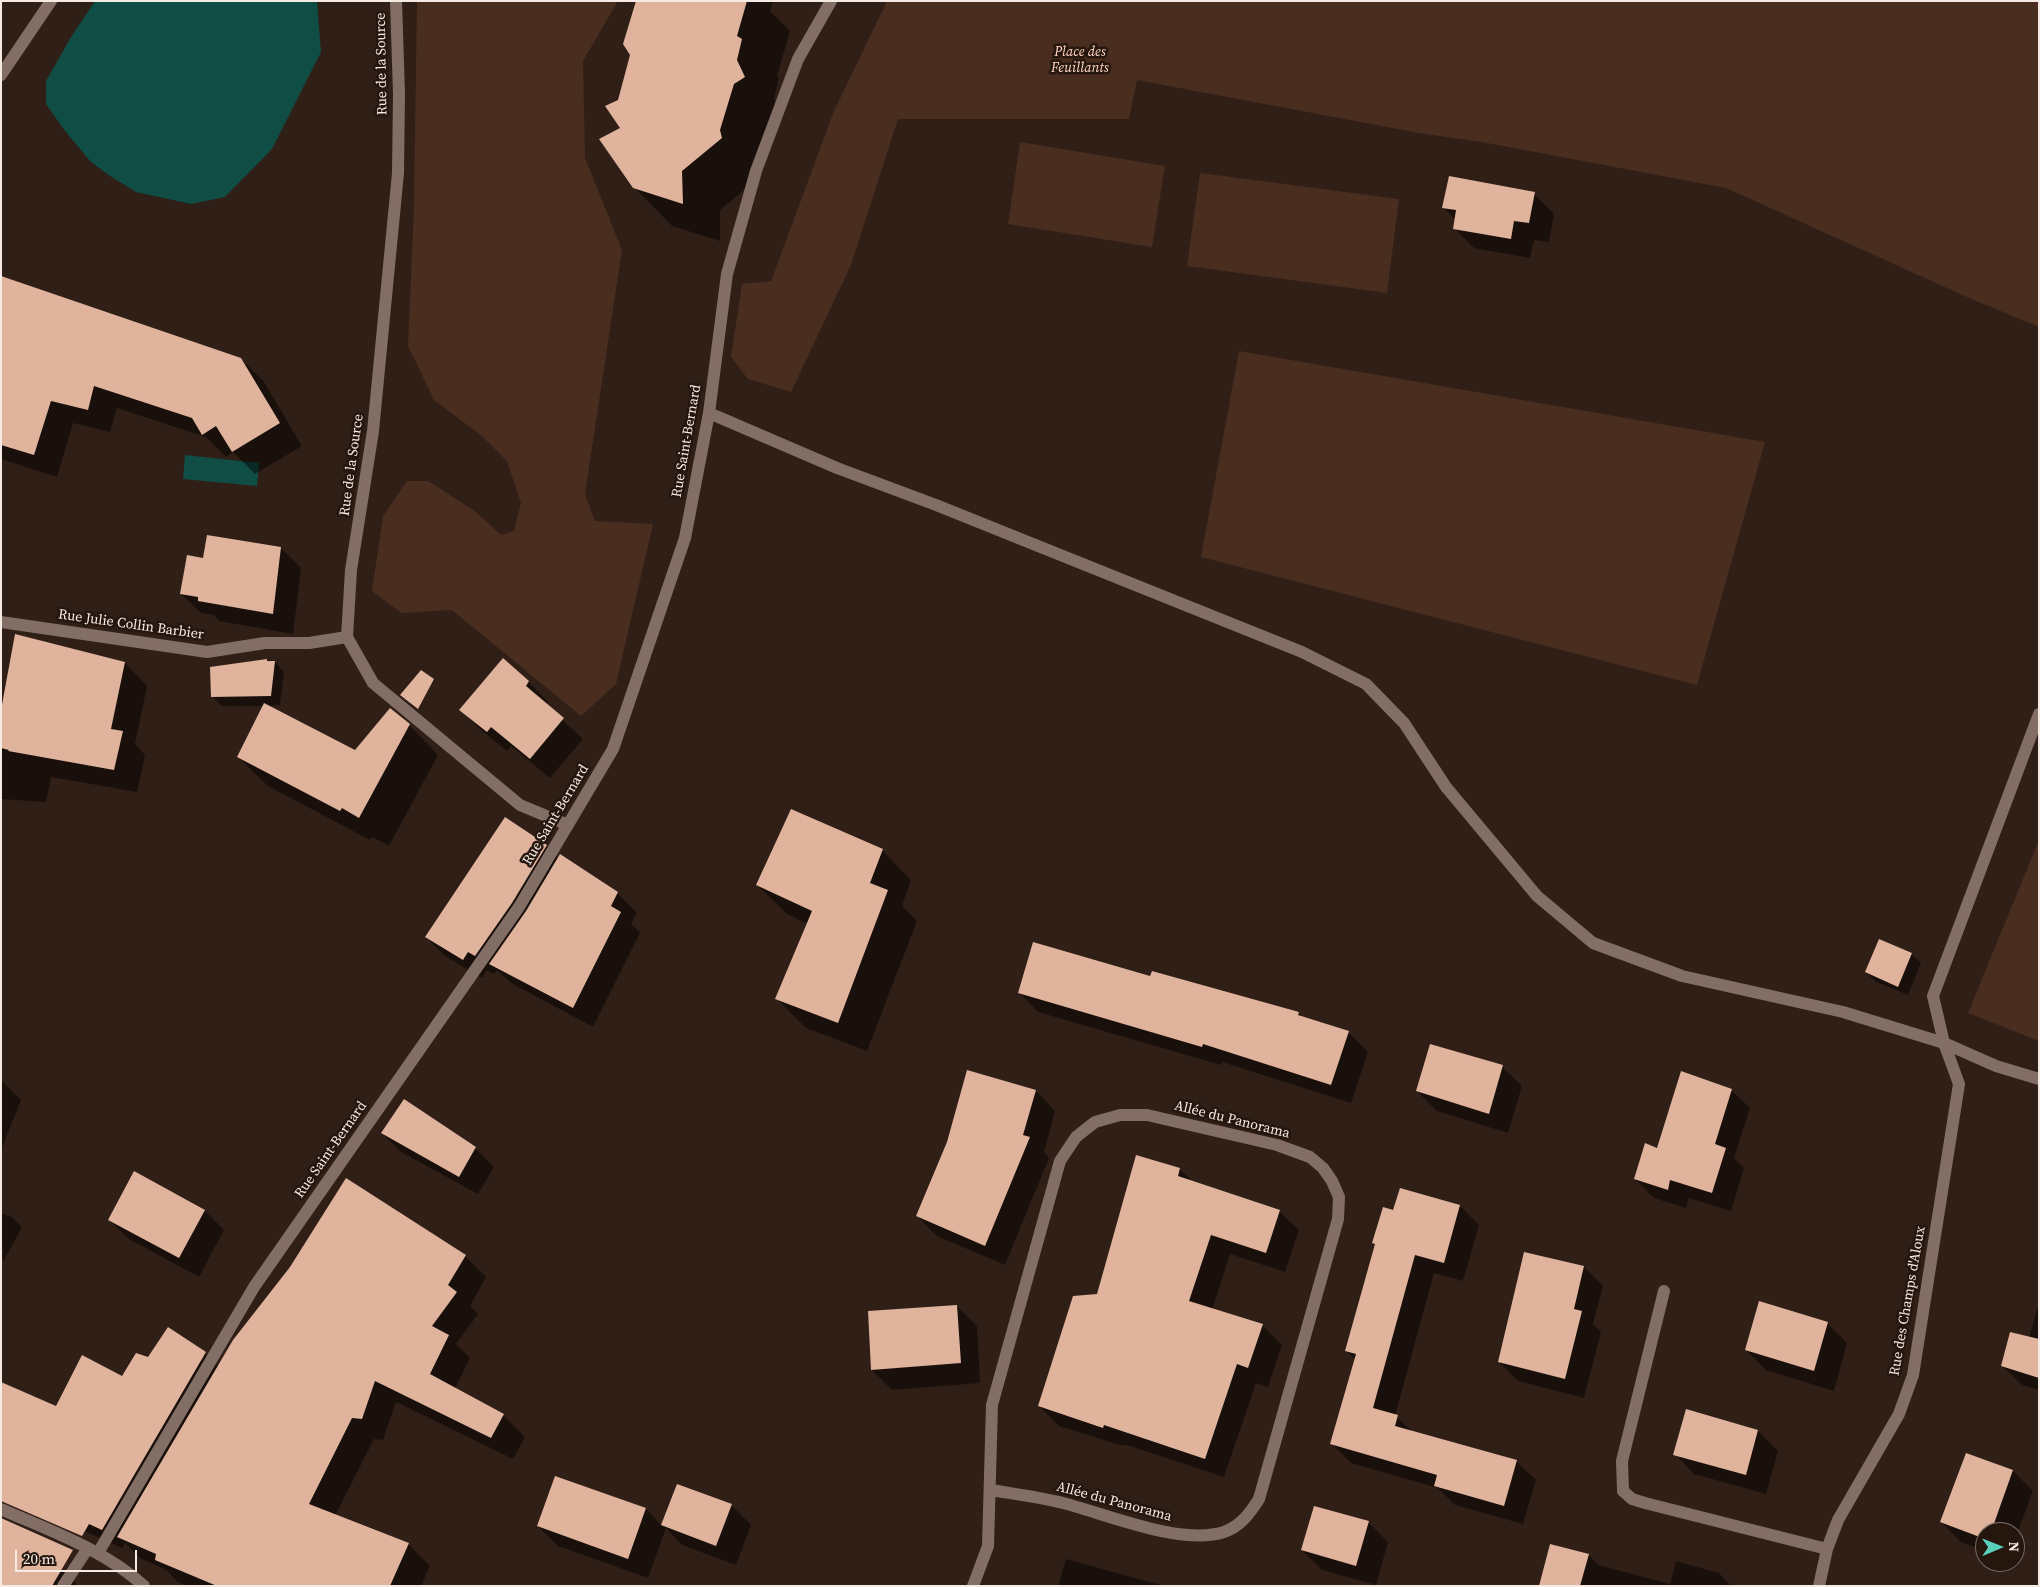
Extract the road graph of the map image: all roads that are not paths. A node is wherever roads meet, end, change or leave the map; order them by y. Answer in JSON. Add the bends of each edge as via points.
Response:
{"nodes":[{"id":1,"x":51,"y":1,"type":"edge"},
{"id":2,"x":396,"y":1,"type":"edge"},
{"id":3,"x":831,"y":1,"type":"edge"},
{"id":4,"x":1,"y":75,"type":"edge"},
{"id":5,"x":709,"y":413,"type":"junction"},
{"id":6,"x":1,"y":622,"type":"edge"},
{"id":7,"x":347,"y":637,"type":"junction"},
{"id":8,"x":2039,"y":714,"type":"edge"},
{"id":9,"x":568,"y":825,"type":"junction"},
{"id":10,"x":1944,"y":1042,"type":"junction"},
{"id":11,"x":2039,"y":1080,"type":"edge"},
{"id":12,"x":1664,"y":1292,"type":"dead end"},
{"id":13,"x":991,"y":1490,"type":"junction"},
{"id":14,"x":1,"y":1509,"type":"edge"},
{"id":15,"x":1827,"y":1549,"type":"junction"},
{"id":16,"x":93,"y":1550,"type":"junction"},
{"id":17,"x":63,"y":1586,"type":"edge"},
{"id":18,"x":144,"y":1586,"type":"edge"},
{"id":19,"x":973,"y":1586,"type":"edge"},
{"id":20,"x":1819,"y":1586,"type":"edge"}],
"edges":[{"from":1,"to":4,"type":"street"},
{"from":2,"to":7,"type":"street","name":"Rue de la Source","via":[[398,173],[373,431],[351,570]]},
{"from":3,"to":5,"type":"street","name":"Rue Saint-Bernard","via":[[798,59],[756,171],[727,274]]},
{"from":5,"to":9,"type":"street","name":"Rue Saint-Bernard","via":[[685,538],[652,637],[613,749]]},
{"from":5,"to":10,"type":"street","via":[[837,468],[1302,652],[1366,684],[1404,723],[1446,787],[1537,896],[1593,944],[1682,976],[1843,1012]]},
{"from":6,"to":7,"type":"street","name":"Rue Julie Collin Barbier","via":[[207,652],[266,643],[309,643]]},
{"from":7,"to":9,"type":"street","via":[[373,683],[520,805]]},
{"from":8,"to":10,"type":"street","name":"Rue des Champs d'Aloux","via":[[1933,996]]},
{"from":9,"to":16,"type":"street","name":"Rue Saint-Bernard","via":[[518,907],[254,1288]]},
{"from":10,"to":11,"type":"street","via":[[1996,1066]]},
{"from":10,"to":15,"type":"street","name":"Rue des Champs d'Aloux","via":[[1958,1084],[1913,1375],[1899,1414],[1838,1520]]},
{"from":12,"to":15,"type":"street","via":[[1622,1461],[1623,1490],[1632,1499],[1645,1503]]},
{"from":13,"to":13,"type":"street","name":"Allée du Panorama","via":[[1060,1502],[1180,1535],[1203,1536],[1224,1532],[1245,1520],[1259,1499],[1338,1219],[1340,1196],[1323,1168],[1310,1157],[1278,1145],[1147,1116],[1120,1115],[1095,1122],[1076,1136],[1060,1161],[992,1405]]},
{"from":13,"to":19,"type":"street","name":"Allée du Panorama","via":[[988,1546]]},
{"from":14,"to":16,"type":"street"},
{"from":15,"to":20,"type":"street","name":"Rue des Champs d'Aloux"},
{"from":16,"to":17,"type":"street","name":"Rue Saint-Bernard"},
{"from":16,"to":18,"type":"street"}]}
